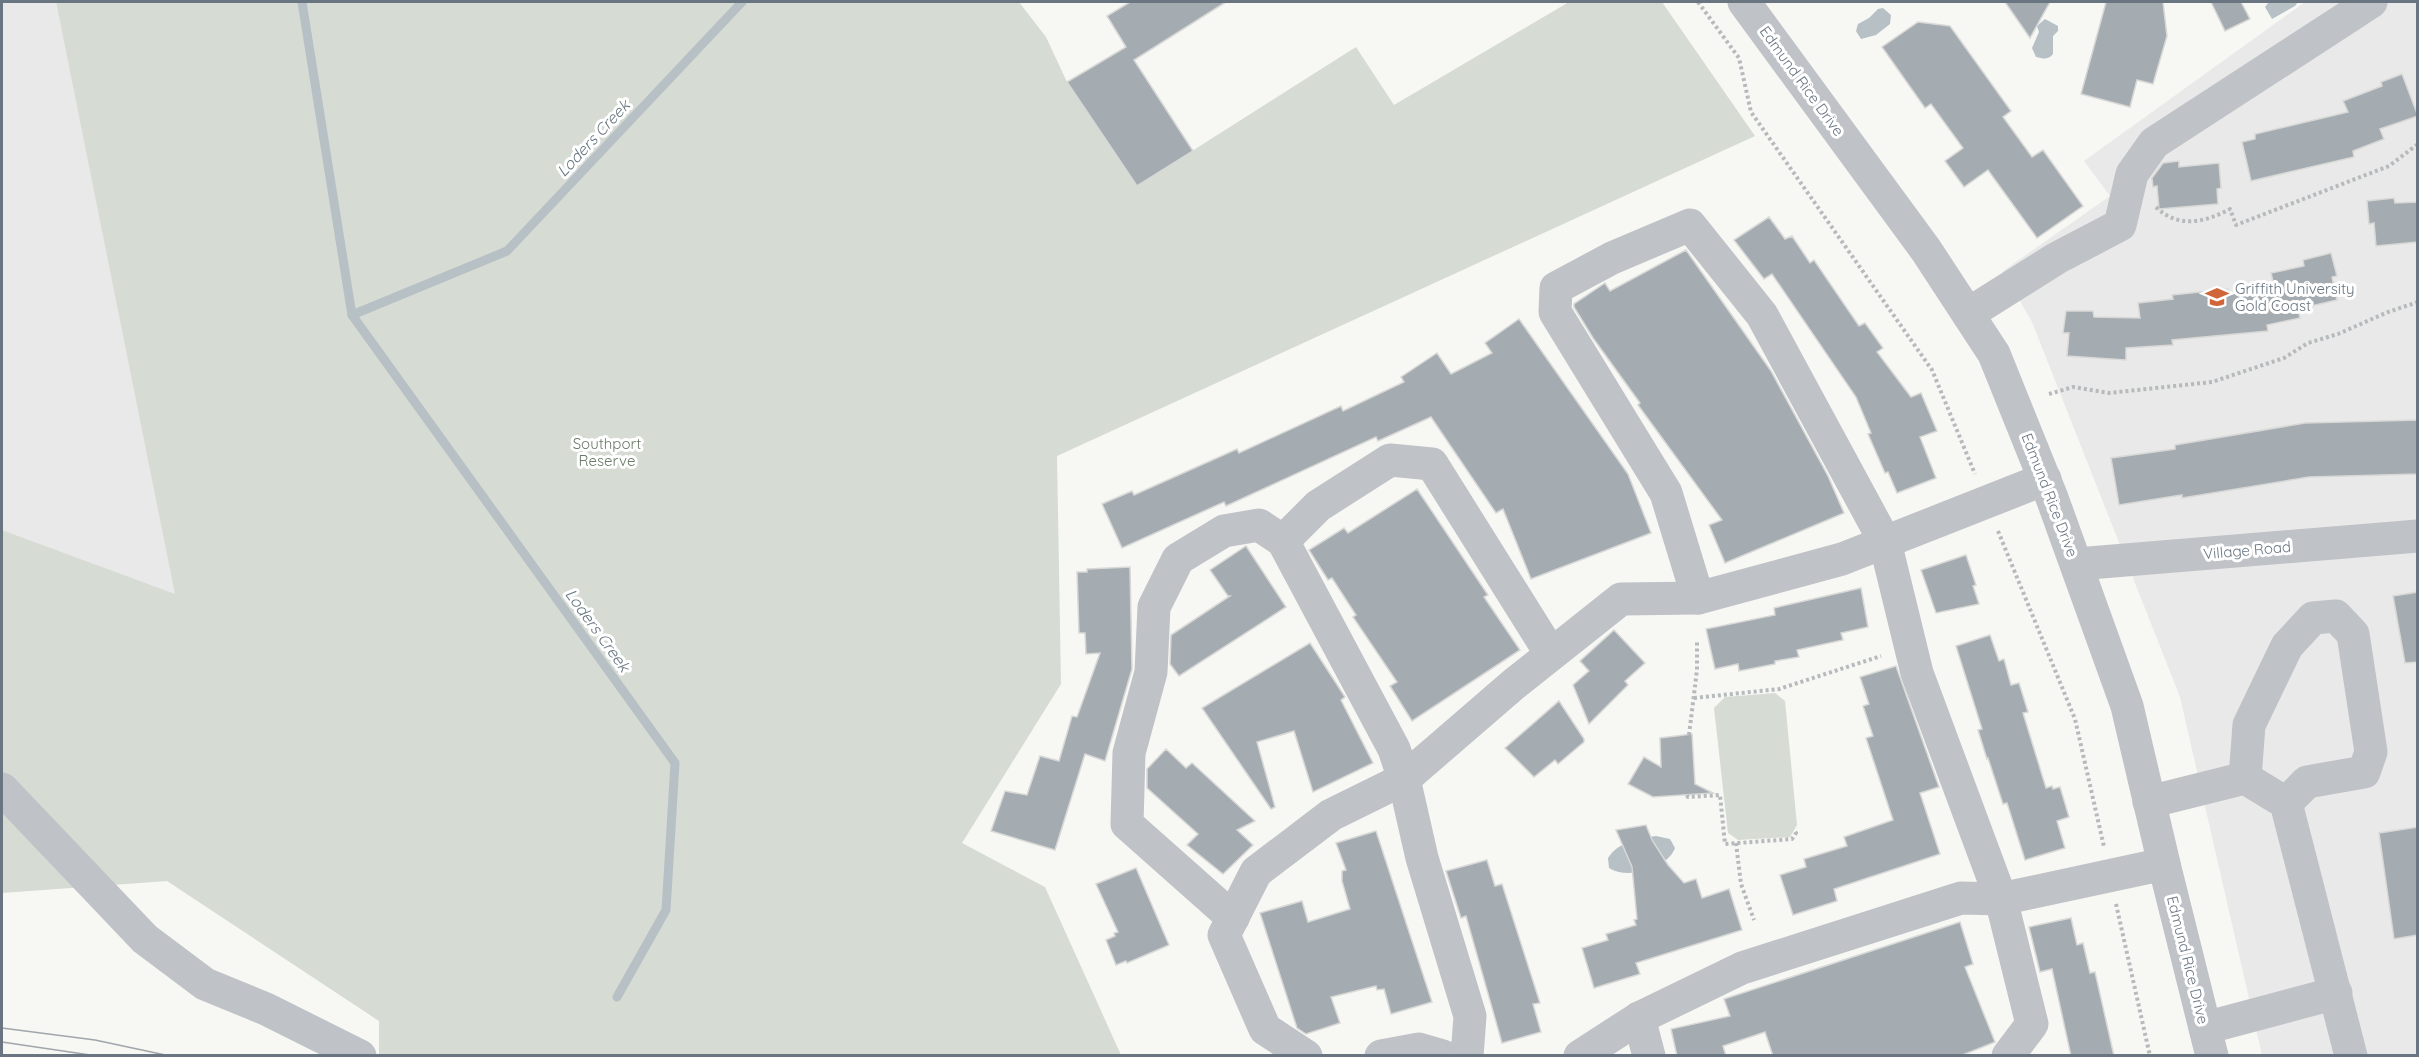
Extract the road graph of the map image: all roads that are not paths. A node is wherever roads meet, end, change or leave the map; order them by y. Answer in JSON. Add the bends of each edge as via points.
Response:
{"nodes":[{"id":1,"x":1744,"y":2,"type":"edge"},
{"id":2,"x":2371,"y":2,"type":"edge"},
{"id":3,"x":1968,"y":314,"type":"junction"},
{"id":4,"x":2045,"y":479,"type":"junction"},
{"id":5,"x":2418,"y":537,"type":"edge"},
{"id":6,"x":1283,"y":541,"type":"junction"},
{"id":7,"x":1885,"y":542,"type":"junction"},
{"id":8,"x":2077,"y":564,"type":"junction"},
{"id":9,"x":1698,"y":598,"type":"junction"},
{"id":10,"x":1551,"y":654,"type":"junction"},
{"id":11,"x":2245,"y":778,"type":"junction"},
{"id":12,"x":1404,"y":779,"type":"junction"},
{"id":13,"x":2,"y":789,"type":"edge"},
{"id":14,"x":2149,"y":802,"type":"junction"},
{"id":15,"x":2286,"y":803,"type":"junction"},
{"id":16,"x":2164,"y":864,"type":"junction"},
{"id":17,"x":2001,"y":899,"type":"junction"},
{"id":18,"x":1233,"y":918,"type":"junction"},
{"id":19,"x":2336,"y":993,"type":"junction"},
{"id":20,"x":1639,"y":1018,"type":"junction"},
{"id":21,"x":2209,"y":1042,"type":"edge"},
{"id":22,"x":1297,"y":1053,"type":"edge"},
{"id":23,"x":360,"y":1056,"type":"edge"},
{"id":24,"x":1381,"y":1056,"type":"edge"},
{"id":25,"x":1443,"y":1056,"type":"edge"},
{"id":26,"x":1467,"y":1056,"type":"edge"},
{"id":27,"x":1580,"y":1056,"type":"edge"},
{"id":28,"x":1649,"y":1056,"type":"edge"},
{"id":29,"x":2008,"y":1056,"type":"edge"},
{"id":30,"x":2351,"y":1056,"type":"edge"}],
"edges":[{"from":1,"to":3,"type":"street","name":"Edmund Rice Drive","via":[[1926,250]]},
{"from":2,"to":3,"type":"street","via":[[2154,143],[2132,174],[2120,225],[2057,258]]},
{"from":3,"to":4,"type":"street","name":"Edmund Rice Drive","via":[[1994,354]]},
{"from":4,"to":7,"type":"street"},
{"from":4,"to":8,"type":"street","name":"Edmund Rice Drive"},
{"from":5,"to":8,"type":"street","name":"Village Road"},
{"from":6,"to":10,"type":"street","via":[[1318,506],[1390,460],[1432,464]]},
{"from":6,"to":12,"type":"street","via":[[1394,749]]},
{"from":6,"to":18,"type":"street","via":[[1259,525],[1224,531],[1178,559],[1154,607],[1151,672],[1129,753],[1127,824]]},
{"from":7,"to":9,"type":"street","via":[[1842,559]]},
{"from":7,"to":9,"type":"street","via":[[1762,315],[1690,225],[1612,258],[1556,288],[1555,312],[1666,493]]},
{"from":7,"to":17,"type":"street","via":[[1917,674]]},
{"from":8,"to":14,"type":"street","name":"Edmund Rice Drive","via":[[2127,706]]},
{"from":9,"to":10,"type":"street","via":[[1621,599]]},
{"from":10,"to":12,"type":"street"},
{"from":11,"to":14,"type":"street"},
{"from":11,"to":15,"type":"street"},
{"from":11,"to":15,"type":"street","via":[[2249,724],[2287,646],[2313,618],[2336,616],[2353,634],[2371,752],[2364,772],[2307,782]]},
{"from":12,"to":18,"type":"street","via":[[1331,814],[1256,872]]},
{"from":12,"to":26,"type":"street","via":[[1422,858],[1470,1016]]},
{"from":13,"to":23,"type":"street","via":[[145,939],[205,984],[266,1009]]},
{"from":14,"to":16,"type":"street","name":"Edmund Rice Drive"},
{"from":15,"to":19,"type":"street"},
{"from":16,"to":17,"type":"street"},
{"from":16,"to":21,"type":"street","name":"Edmund Rice Drive"},
{"from":17,"to":20,"type":"street","via":[[1961,898],[1742,968]]},
{"from":17,"to":29,"type":"street","via":[[2032,1024]]},
{"from":18,"to":22,"type":"street","via":[[1224,935],[1265,1029]]},
{"from":19,"to":21,"type":"street"},
{"from":19,"to":30,"type":"street"},
{"from":20,"to":27,"type":"street"},
{"from":20,"to":28,"type":"street"},
{"from":24,"to":25,"type":"street","via":[[1419,1049]]}]}
